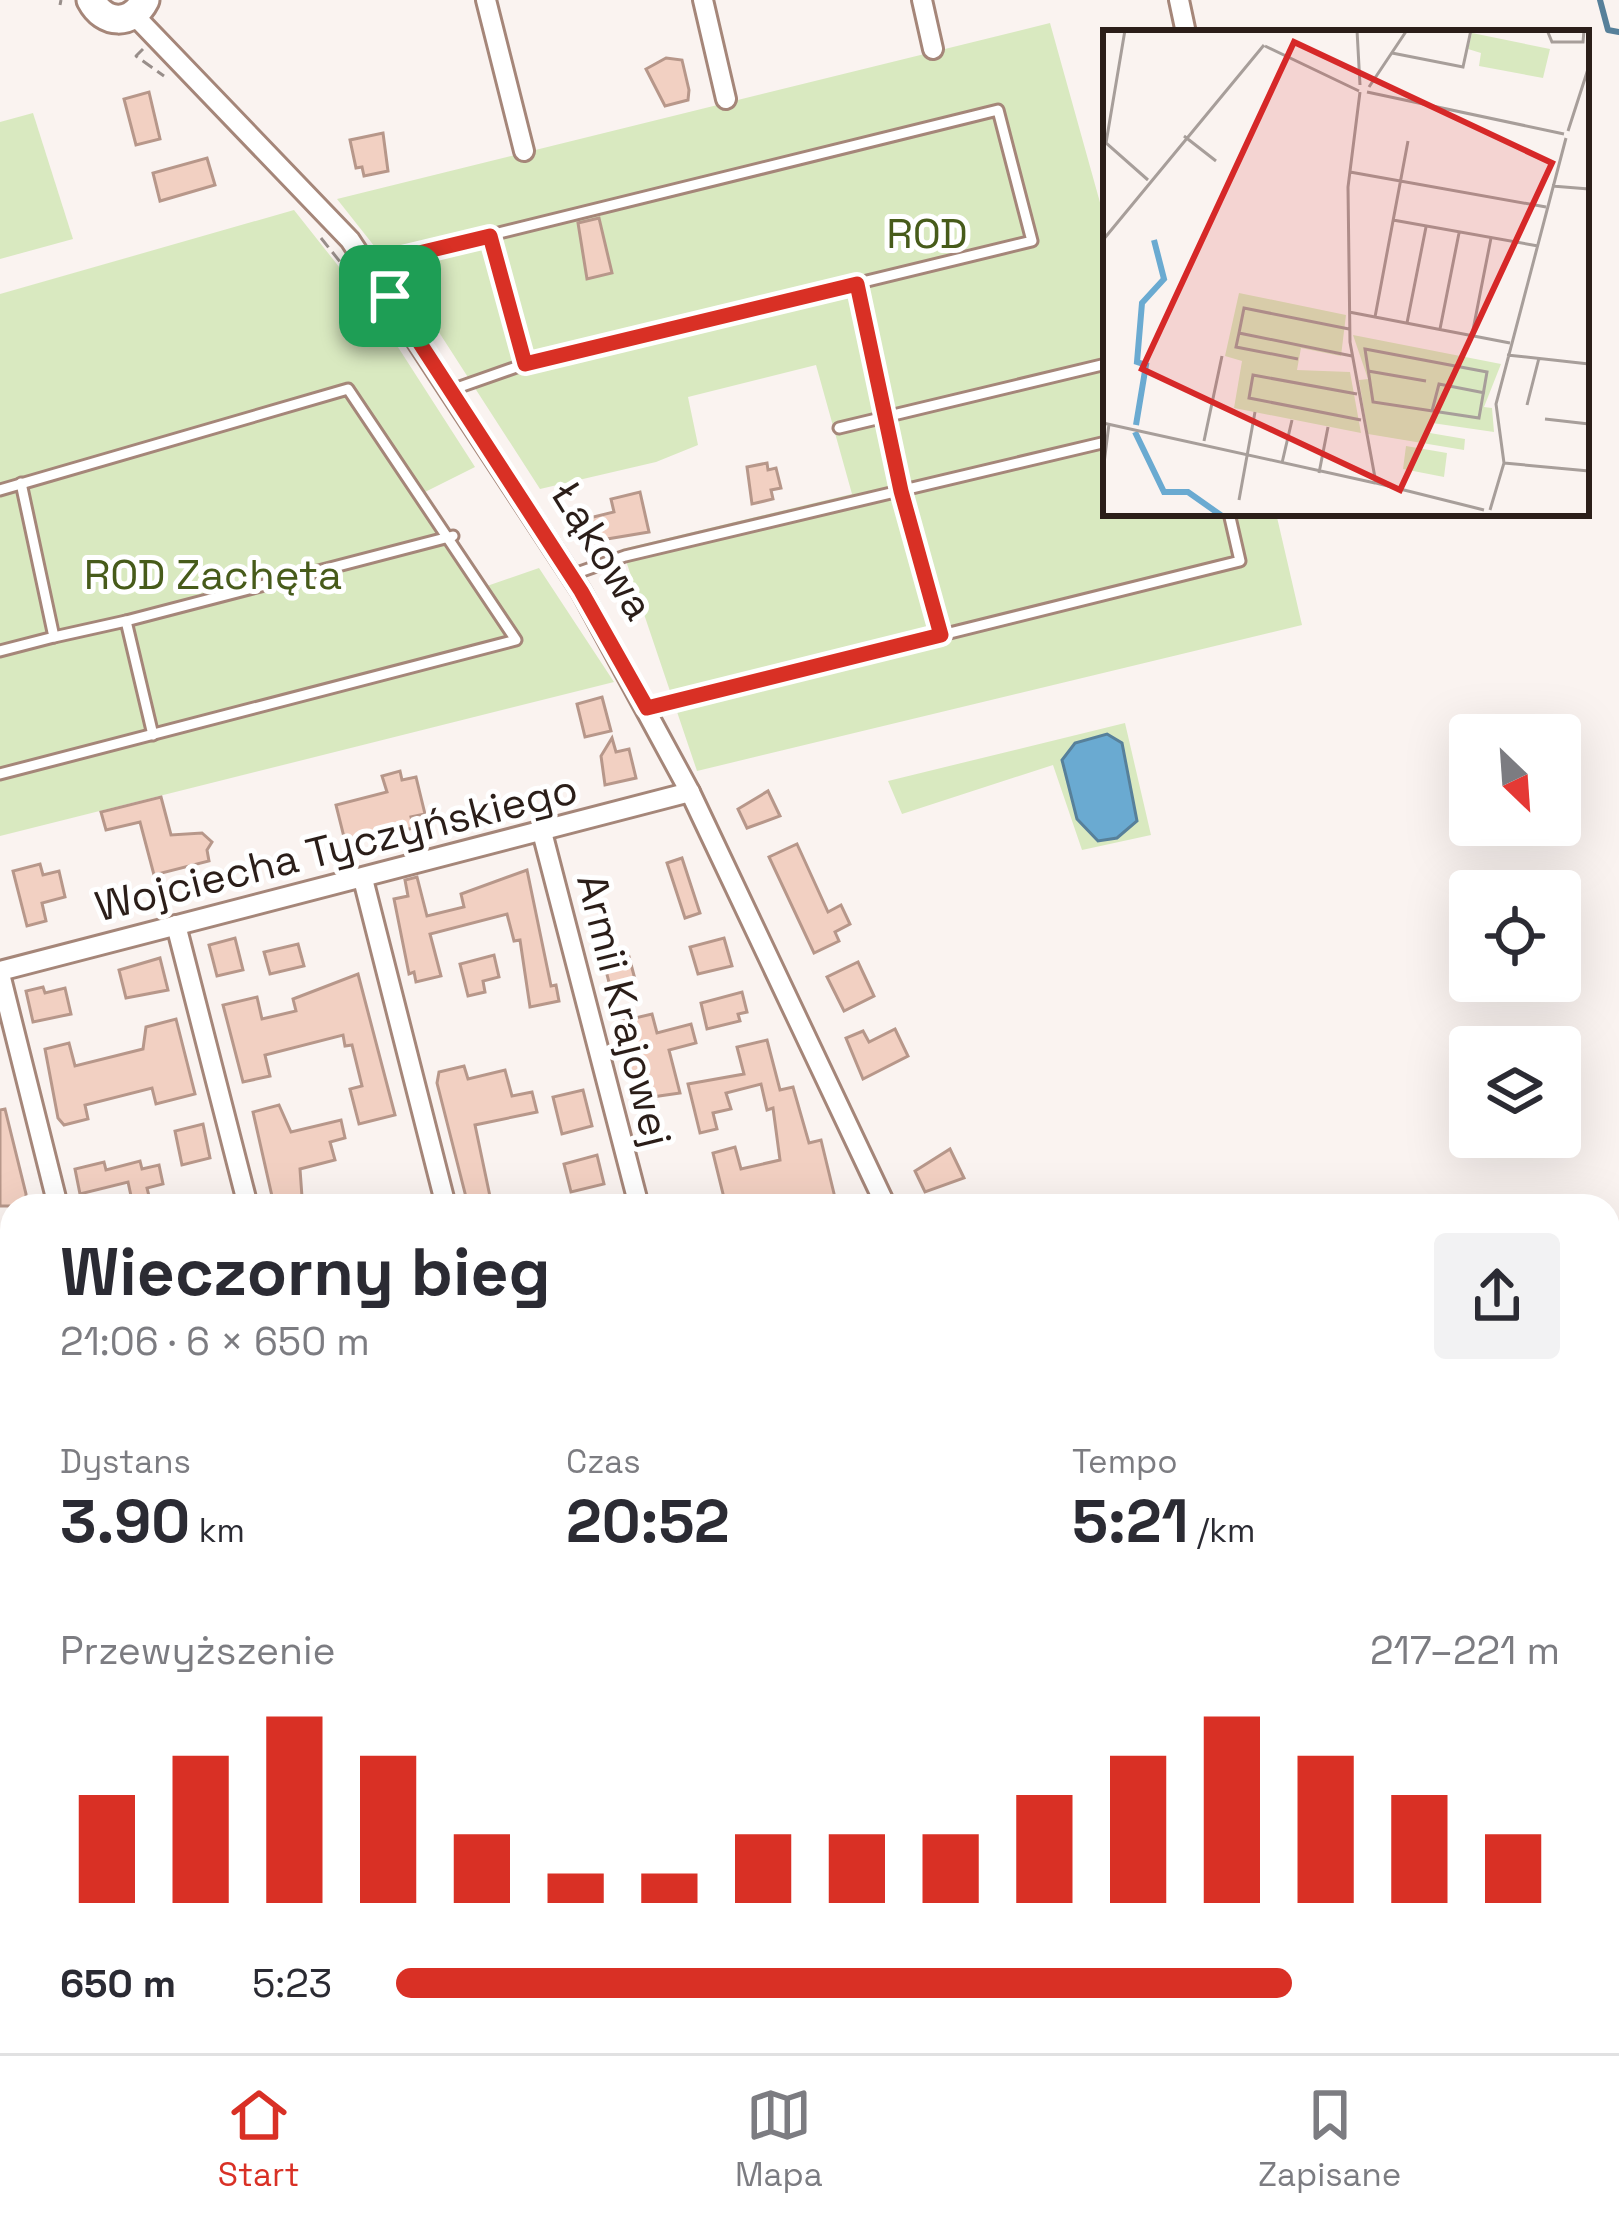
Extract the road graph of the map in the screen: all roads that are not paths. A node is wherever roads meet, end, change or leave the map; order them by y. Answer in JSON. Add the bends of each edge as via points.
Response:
{"nodes":[{"id":1,"x":92,"y":0,"type":"edge"},
{"id":2,"x":486,"y":0,"type":"edge"},
{"id":3,"x":703,"y":0,"type":"edge"},
{"id":4,"x":922,"y":0,"type":"edge"},
{"id":5,"x":1178,"y":0,"type":"edge"},
{"id":6,"x":139,"y":8,"type":"edge"},
{"id":7,"x":1185,"y":30,"type":"edge"},
{"id":8,"x":934,"y":50,"type":"dead end"},
{"id":9,"x":726,"y":99,"type":"dead end"},
{"id":10,"x":524,"y":151,"type":"dead end"},
{"id":11,"x":369,"y":265,"type":"junction"},
{"id":12,"x":1103,"y":365,"type":"edge"},
{"id":13,"x":451,"y":390,"type":"junction"},
{"id":14,"x":839,"y":428,"type":"dead end"},
{"id":15,"x":1103,"y":443,"type":"edge"},
{"id":16,"x":21,"y":483,"type":"junction"},
{"id":17,"x":0,"y":490,"type":"edge"},
{"id":18,"x":1229,"y":516,"type":"edge"},
{"id":19,"x":450,"y":537,"type":"junction"},
{"id":20,"x":571,"y":575,"type":"junction"},
{"id":21,"x":126,"y":621,"type":"junction"},
{"id":22,"x":54,"y":638,"type":"junction"},
{"id":23,"x":0,"y":651,"type":"edge"},
{"id":24,"x":647,"y":708,"type":"junction"},
{"id":25,"x":153,"y":735,"type":"junction"},
{"id":26,"x":0,"y":773,"type":"edge"},
{"id":27,"x":690,"y":792,"type":"junction"},
{"id":28,"x":542,"y":832,"type":"junction"},
{"id":29,"x":363,"y":879,"type":"junction"},
{"id":30,"x":176,"y":925,"type":"junction"},
{"id":31,"x":0,"y":973,"type":"edge"},
{"id":32,"x":55,"y":1194,"type":"edge"},
{"id":33,"x":245,"y":1194,"type":"edge"},
{"id":34,"x":443,"y":1194,"type":"edge"},
{"id":35,"x":635,"y":1194,"type":"edge"},
{"id":36,"x":880,"y":1194,"type":"edge"}],
"edges":[{"from":1,"to":6,"type":"street","via":[[107,18]]},
{"from":2,"to":10,"type":"street"},
{"from":3,"to":9,"type":"street"},
{"from":4,"to":8,"type":"street"},
{"from":5,"to":7,"type":"street"},
{"from":6,"to":11,"type":"street","name":"Łąkowa","via":[[218,107],[306,189]]},
{"from":11,"to":13,"type":"street","name":"Łąkowa"},
{"from":11,"to":13,"type":"lane","via":[[998,110],[1032,241],[525,364]]},
{"from":12,"to":14,"type":"lane"},
{"from":13,"to":20,"type":"street","name":"Łąkowa"},
{"from":15,"to":20,"type":"lane"},
{"from":16,"to":17,"type":"lane"},
{"from":16,"to":19,"type":"lane","via":[[348,389]]},
{"from":16,"to":22,"type":"lane"},
{"from":18,"to":24,"type":"lane","via":[[1240,561]]},
{"from":19,"to":21,"type":"lane"},
{"from":19,"to":25,"type":"lane","via":[[516,640]]},
{"from":20,"to":24,"type":"street","name":"Łąkowa"},
{"from":21,"to":22,"type":"lane"},
{"from":21,"to":25,"type":"lane"},
{"from":22,"to":23,"type":"lane"},
{"from":24,"to":27,"type":"street","name":"Łąkowa"},
{"from":25,"to":26,"type":"lane"},
{"from":27,"to":28,"type":"street","name":"Wojciecha Tyczyńskiego"},
{"from":27,"to":36,"type":"street","name":"Łąkowa"},
{"from":28,"to":29,"type":"street","name":"Wojciecha Tyczyńskiego"},
{"from":28,"to":35,"type":"street","name":"Armii Krajowej"},
{"from":29,"to":30,"type":"street","name":"Wojciecha Tyczyńskiego"},
{"from":29,"to":34,"type":"street"},
{"from":30,"to":31,"type":"street","name":"Wojciecha Tyczyńskiego"},
{"from":30,"to":33,"type":"street"},
{"from":31,"to":32,"type":"street"}]}
